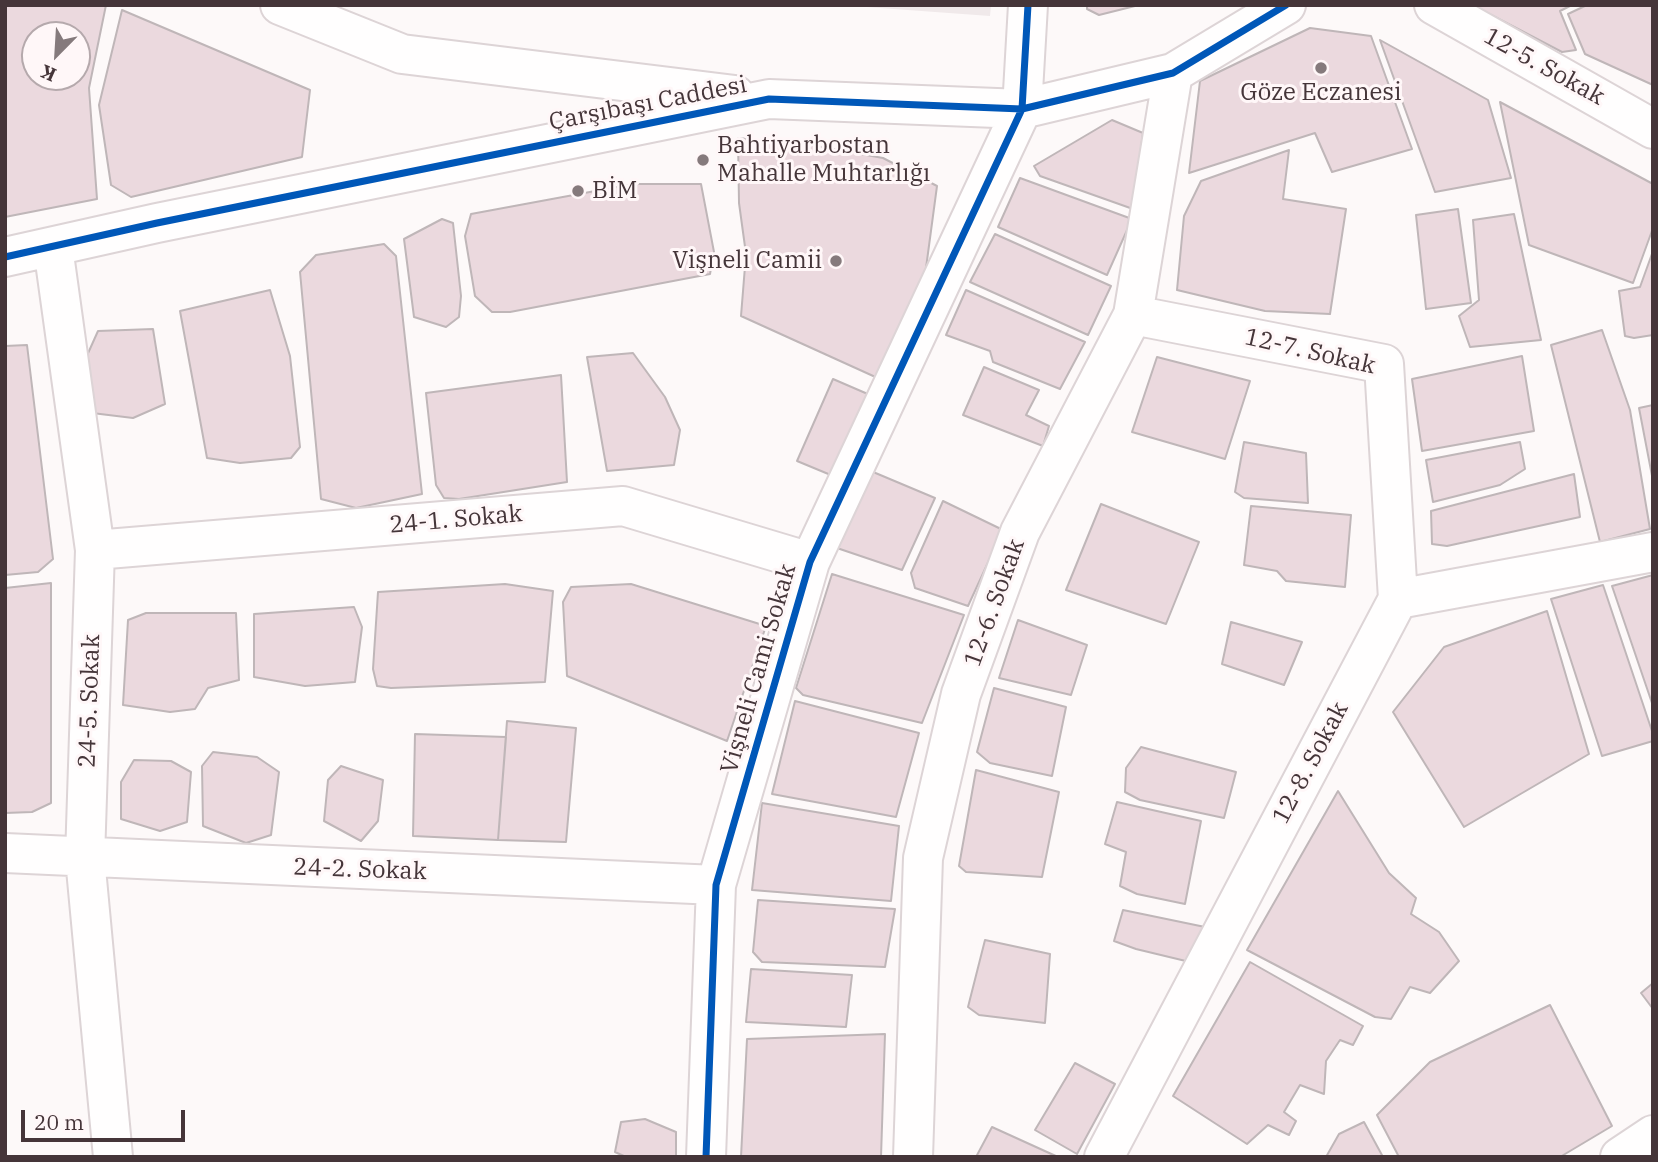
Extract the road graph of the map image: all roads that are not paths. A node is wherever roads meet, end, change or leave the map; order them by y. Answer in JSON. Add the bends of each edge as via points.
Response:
{"nodes":[{"id":1,"x":280,"y":5,"type":"edge"},
{"id":2,"x":1028,"y":5,"type":"edge"},
{"id":3,"x":1286,"y":5,"type":"edge"},
{"id":4,"x":1434,"y":5,"type":"edge"},
{"id":5,"x":1172,"y":73,"type":"junction"},
{"id":6,"x":769,"y":99,"type":"junction"},
{"id":7,"x":1021,"y":110,"type":"junction"},
{"id":8,"x":1653,"y":129,"type":"edge"},
{"id":9,"x":53,"y":247,"type":"junction"},
{"id":10,"x":5,"y":257,"type":"edge"},
{"id":11,"x":1133,"y":314,"type":"junction"},
{"id":12,"x":95,"y":550,"type":"junction"},
{"id":13,"x":1653,"y":552,"type":"edge"},
{"id":14,"x":810,"y":562,"type":"junction"},
{"id":15,"x":1398,"y":599,"type":"junction"},
{"id":16,"x":5,"y":853,"type":"edge"},
{"id":17,"x":85,"y":858,"type":"junction"},
{"id":18,"x":716,"y":885,"type":"junction"},
{"id":19,"x":1653,"y":1135,"type":"edge"},
{"id":20,"x":113,"y":1157,"type":"edge"},
{"id":21,"x":706,"y":1157,"type":"edge"},
{"id":22,"x":913,"y":1157,"type":"edge"},
{"id":23,"x":1104,"y":1157,"type":"edge"},
{"id":24,"x":1620,"y":1157,"type":"edge"}],
"edges":[{"from":1,"to":6,"type":"street","via":[[402,54]]},
{"from":2,"to":7,"type":"street"},
{"from":3,"to":5,"type":"street","name":"Çarşıbaşı Caddesi"},
{"from":4,"to":8,"type":"street","name":"12-5. Sokak"},
{"from":5,"to":7,"type":"street","name":"Çarşıbaşı Caddesi"},
{"from":5,"to":11,"type":"street","name":"12-6. Sokak"},
{"from":6,"to":7,"type":"street","name":"Çarşıbaşı Caddesi"},
{"from":6,"to":9,"type":"street","name":"Çarşıbaşı Caddesi"},
{"from":7,"to":14,"type":"street","name":"Vişneli Cami Sokak"},
{"from":9,"to":10,"type":"street","name":"Çarşıbaşı Caddesi"},
{"from":9,"to":12,"type":"street","name":"24-5. Sokak"},
{"from":11,"to":15,"type":"street","name":"12-7. Sokak","via":[[1384,364]]},
{"from":11,"to":22,"type":"street","name":"12-6. Sokak","via":[[1020,532],[961,694],[923,858]]},
{"from":12,"to":14,"type":"street","name":"24-1. Sokak","via":[[623,506]]},
{"from":12,"to":17,"type":"street","name":"24-5. Sokak"},
{"from":13,"to":15,"type":"street"},
{"from":14,"to":18,"type":"street","name":"Vişneli Cami Sokak"},
{"from":15,"to":23,"type":"street","name":"12-8. Sokak"},
{"from":16,"to":17,"type":"street","name":"24-2. Sokak"},
{"from":17,"to":18,"type":"street","name":"24-2. Sokak"},
{"from":17,"to":20,"type":"street","name":"24-5. Sokak"},
{"from":18,"to":21,"type":"street","name":"Vişneli Cami Sokak"},
{"from":19,"to":24,"type":"street"}]}
